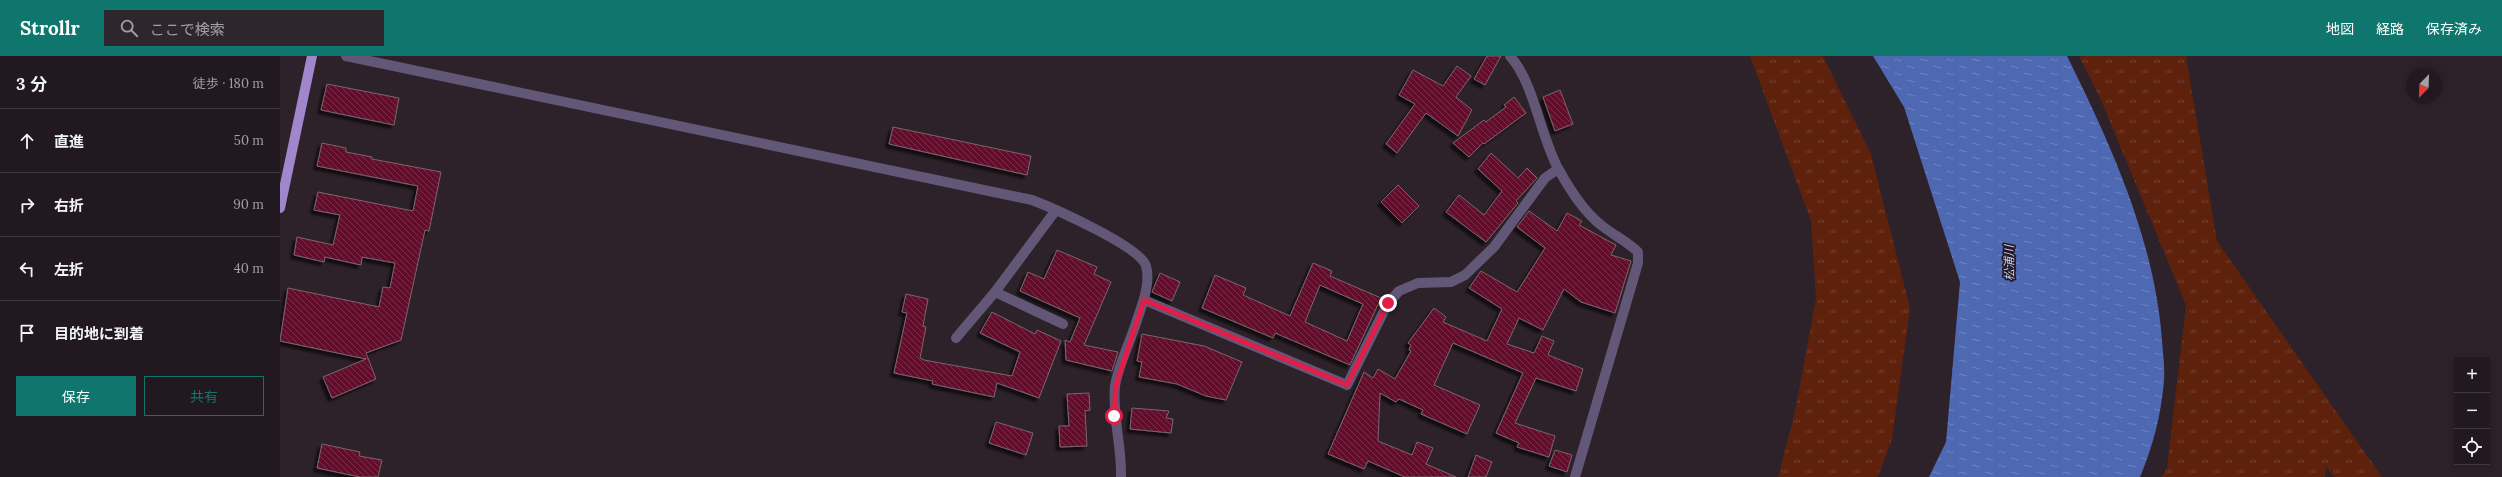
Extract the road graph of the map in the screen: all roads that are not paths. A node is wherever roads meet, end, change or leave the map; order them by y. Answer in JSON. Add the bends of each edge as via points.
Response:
{"nodes":[{"id":1,"x":312,"y":56,"type":"edge"},
{"id":2,"x":346,"y":56,"type":"edge"},
{"id":3,"x":1510,"y":56,"type":"edge"},
{"id":4,"x":1558,"y":169,"type":"junction"},
{"id":5,"x":280,"y":208,"type":"edge"},
{"id":6,"x":1056,"y":210,"type":"junction"},
{"id":7,"x":995,"y":292,"type":"junction"},
{"id":8,"x":1144,"y":300,"type":"junction"},
{"id":9,"x":1063,"y":324,"type":"dead end"},
{"id":10,"x":956,"y":338,"type":"dead end"},
{"id":11,"x":1121,"y":477,"type":"edge"},
{"id":12,"x":1575,"y":477,"type":"edge"}],
"edges":[{"from":1,"to":5,"type":"main road"},
{"from":2,"to":6,"type":"street","via":[[1032,200]]},
{"from":3,"to":4,"type":"street","via":[[1523,79]]},
{"from":4,"to":8,"type":"street","via":[[1546,178],[1494,247],[1465,275],[1451,282],[1418,283],[1399,291],[1388,303],[1347,385]]},
{"from":4,"to":12,"type":"street","via":[[1580,204],[1601,225],[1628,242],[1638,252],[1638,263]]},
{"from":6,"to":7,"type":"street"},
{"from":6,"to":8,"type":"street","via":[[1123,245],[1141,258],[1146,266],[1147,276]]},
{"from":7,"to":9,"type":"street"},
{"from":7,"to":10,"type":"street"},
{"from":8,"to":11,"type":"street","via":[[1116,385],[1114,416],[1122,454]]}]}
